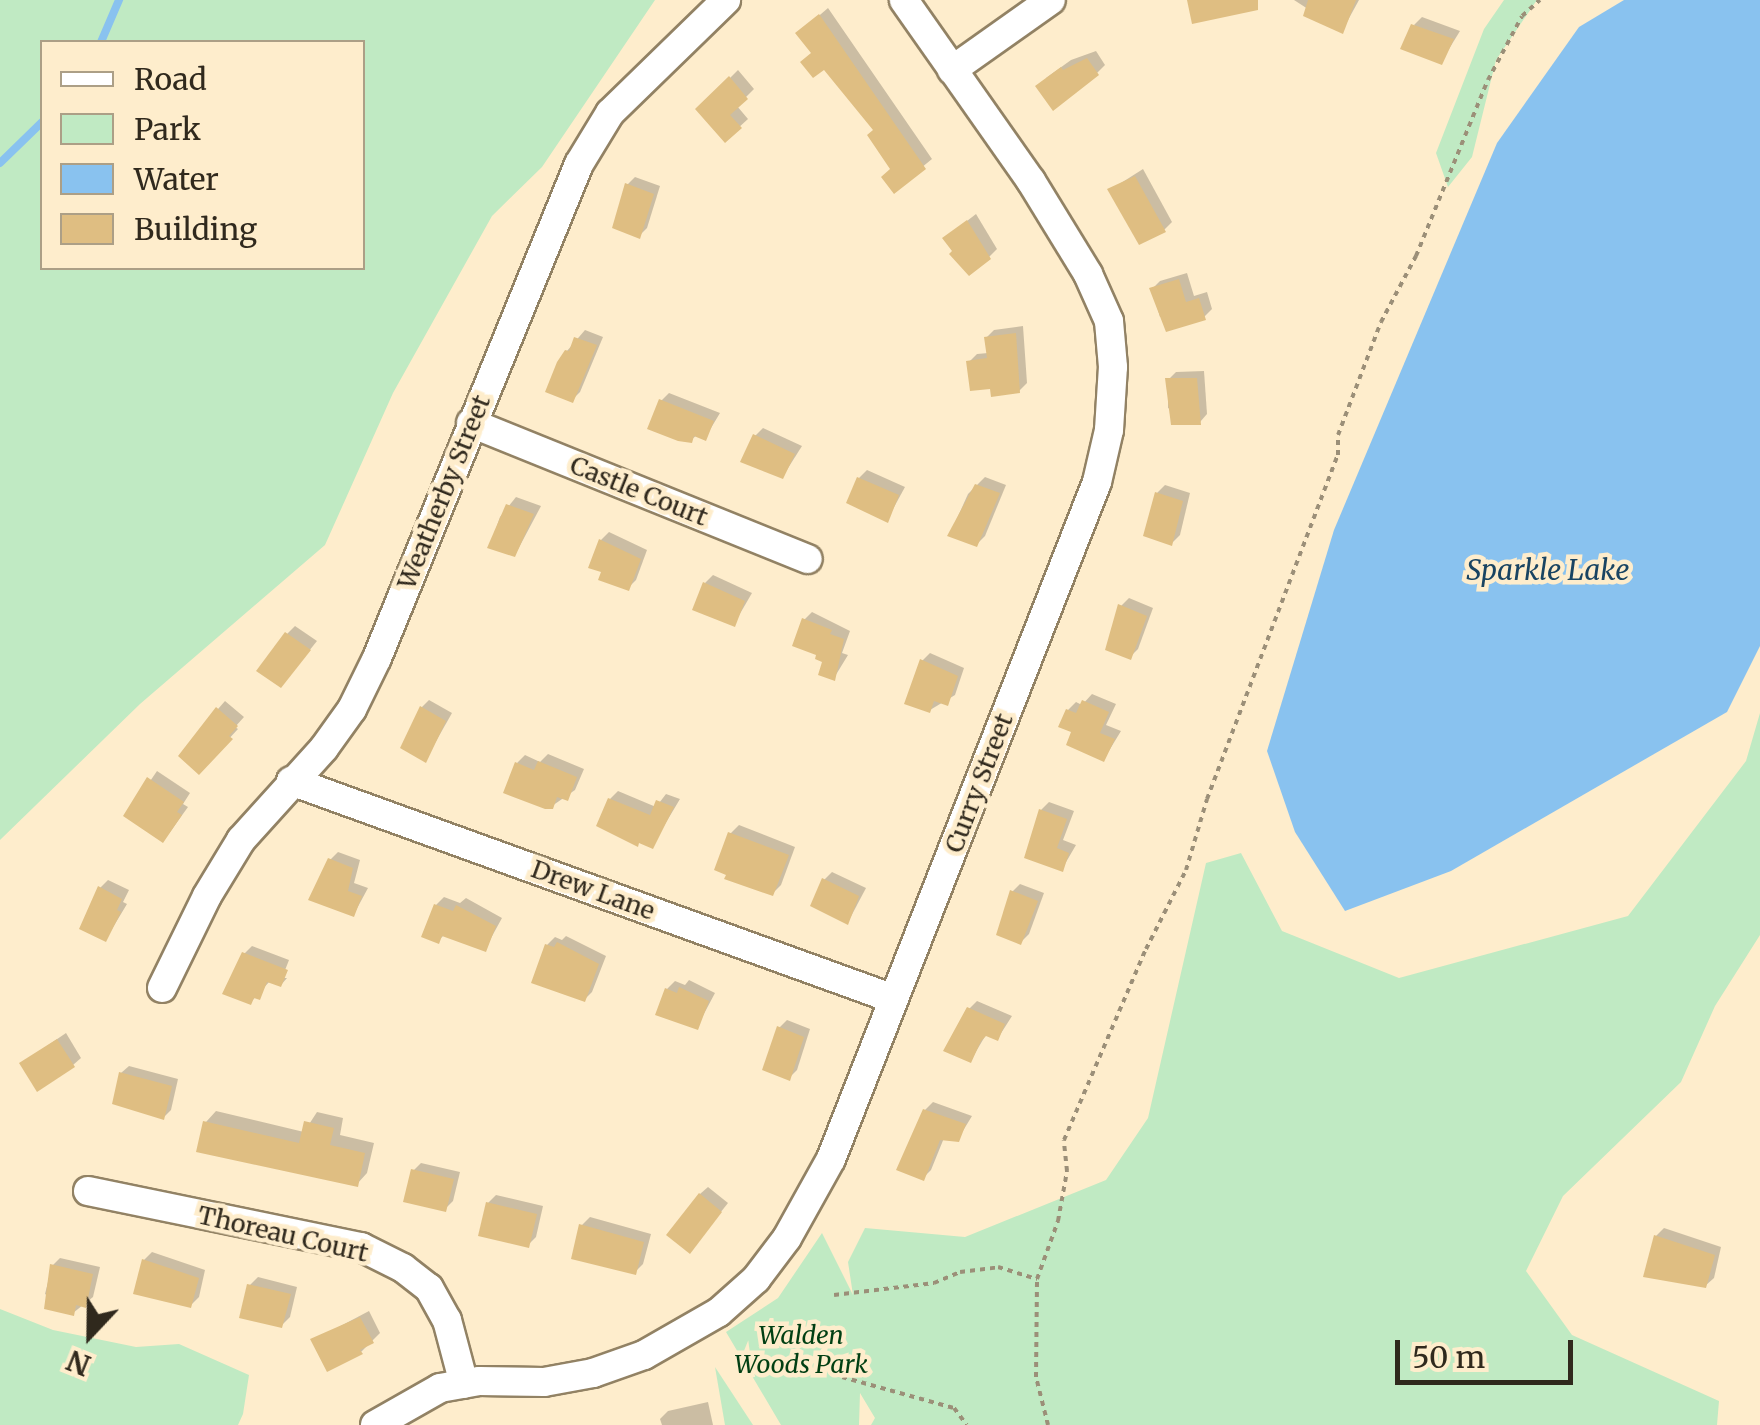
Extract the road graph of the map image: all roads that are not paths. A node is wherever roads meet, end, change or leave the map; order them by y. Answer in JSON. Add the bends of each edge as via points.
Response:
{"nodes":[{"id":1,"x":726,"y":0,"type":"edge"},
{"id":2,"x":904,"y":0,"type":"edge"},
{"id":3,"x":1051,"y":0,"type":"edge"},
{"id":4,"x":952,"y":70,"type":"junction"},
{"id":5,"x":471,"y":423,"type":"junction"},
{"id":6,"x":808,"y":559,"type":"dead end"},
{"id":7,"x":291,"y":781,"type":"junction"},
{"id":8,"x":162,"y":988,"type":"dead end"},
{"id":9,"x":894,"y":999,"type":"junction"},
{"id":10,"x":88,"y":1191,"type":"dead end"},
{"id":11,"x":464,"y":1384,"type":"junction"},
{"id":12,"x":376,"y":1425,"type":"edge"}],
"edges":[{"from":1,"to":5,"type":"street","name":"Weatherby Street","via":[[610,112],[579,164]]},
{"from":2,"to":4,"type":"street","name":"Curry Street"},
{"from":3,"to":4,"type":"street"},
{"from":4,"to":9,"type":"street","name":"Curry Street","via":[[1088,274],[1109,321],[1111,398],[1098,482]]},
{"from":5,"to":6,"type":"street","name":"Castle Court"},
{"from":5,"to":7,"type":"street","name":"Weatherby Street","via":[[369,675],[324,748]]},
{"from":7,"to":8,"type":"street","name":"Weatherby Street","via":[[232,854]]},
{"from":7,"to":9,"type":"street","name":"Drew Lane"},
{"from":9,"to":11,"type":"street","name":"Curry Street","via":[[831,1160],[788,1238],[756,1279],[683,1336],[627,1361],[544,1382]]},
{"from":10,"to":11,"type":"street","name":"Thoreau Court","via":[[361,1247],[404,1268],[429,1288],[447,1320]]},
{"from":11,"to":12,"type":"street","name":"Curry Street","via":[[440,1388]]}]}
